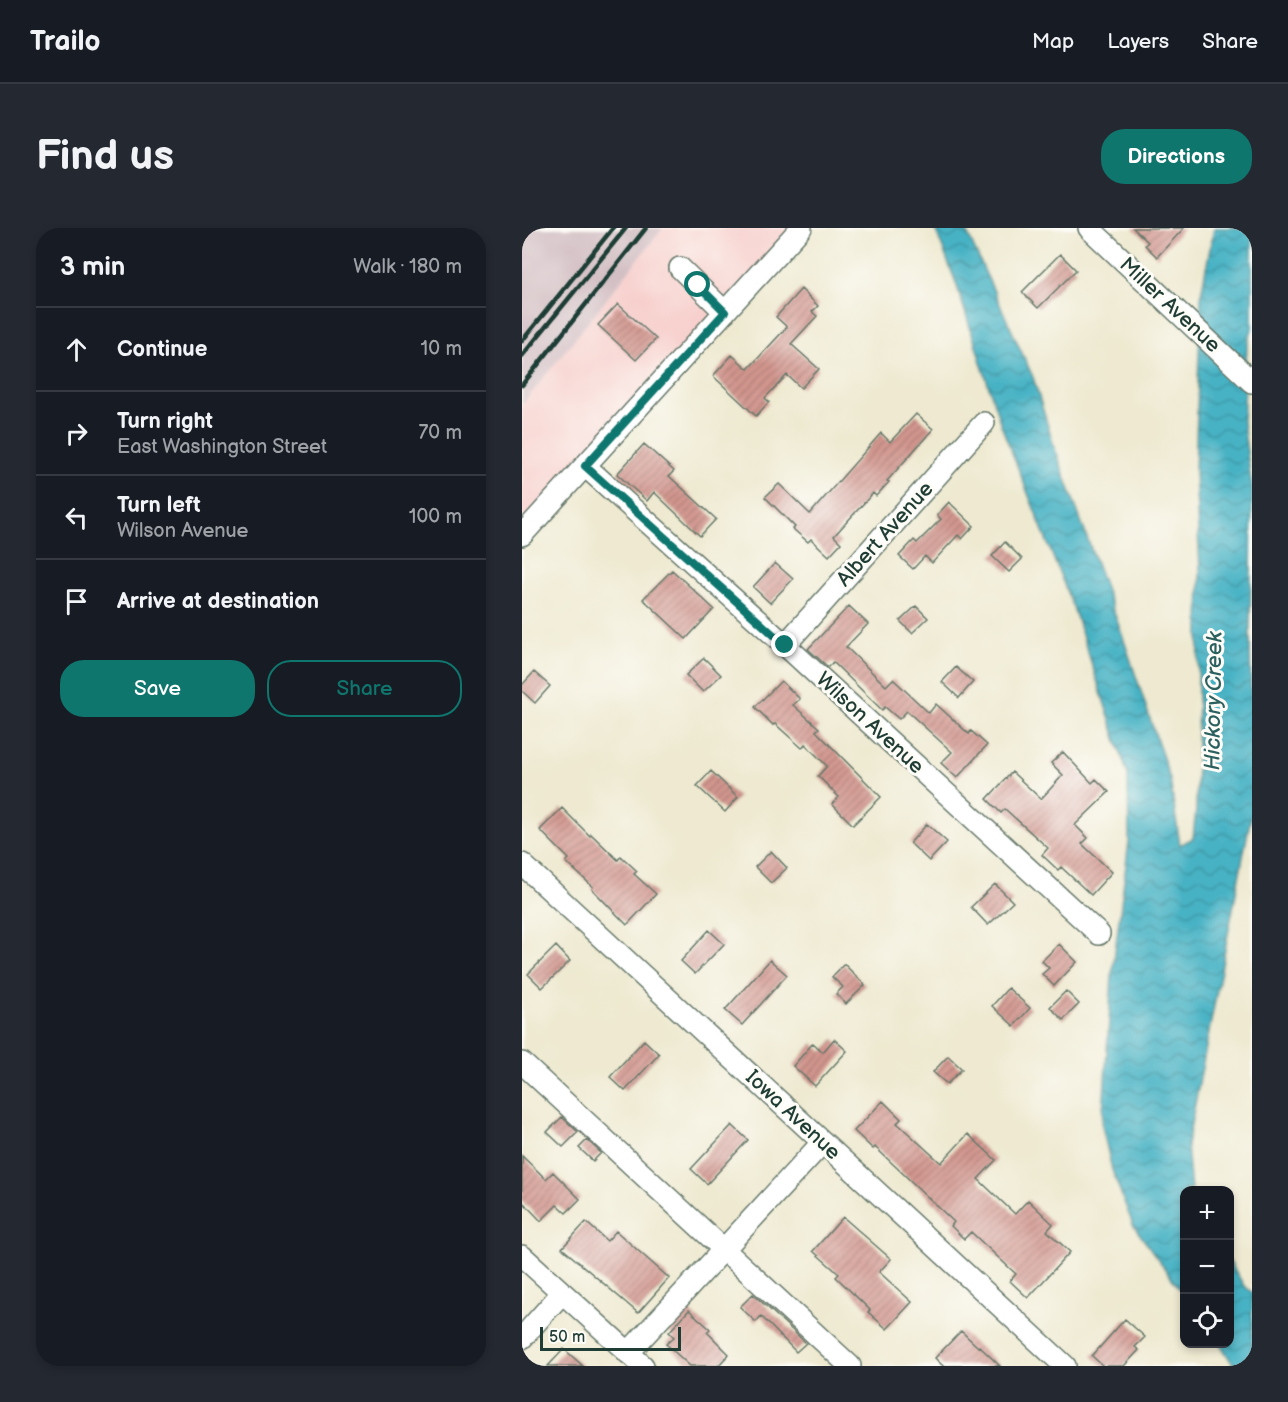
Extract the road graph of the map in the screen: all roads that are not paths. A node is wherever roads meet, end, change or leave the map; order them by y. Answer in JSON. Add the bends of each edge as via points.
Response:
{"nodes":[{"id":1,"x":801,"y":228,"type":"edge"},
{"id":2,"x":1089,"y":228,"type":"edge"},
{"id":3,"x":680,"y":268,"type":"dead end"},
{"id":4,"x":725,"y":312,"type":"junction"},
{"id":5,"x":1252,"y":382,"type":"edge"},
{"id":6,"x":984,"y":423,"type":"dead end"},
{"id":7,"x":585,"y":466,"type":"junction"},
{"id":8,"x":522,"y":535,"type":"edge"},
{"id":9,"x":785,"y":645,"type":"junction"},
{"id":10,"x":522,"y":864,"type":"edge"},
{"id":11,"x":1099,"y":934,"type":"dead end"},
{"id":12,"x":522,"y":1063,"type":"edge"},
{"id":13,"x":823,"y":1142,"type":"junction"},
{"id":14,"x":724,"y":1249,"type":"junction"},
{"id":15,"x":522,"y":1256,"type":"edge"},
{"id":16,"x":562,"y":1293,"type":"junction"},
{"id":17,"x":522,"y":1338,"type":"edge"},
{"id":18,"x":635,"y":1359,"type":"edge"},
{"id":19,"x":850,"y":1366,"type":"edge"},
{"id":20,"x":1065,"y":1366,"type":"edge"}],
"edges":[{"from":1,"to":4,"type":"street"},
{"from":2,"to":5,"type":"street","name":"Miller Avenue"},
{"from":3,"to":4,"type":"street"},
{"from":4,"to":7,"type":"street"},
{"from":6,"to":9,"type":"street","name":"Albert Avenue"},
{"from":7,"to":8,"type":"street"},
{"from":7,"to":9,"type":"street","name":"Wilson Avenue"},
{"from":9,"to":11,"type":"street","name":"Wilson Avenue"},
{"from":10,"to":13,"type":"street","name":"Iowa Avenue"},
{"from":12,"to":14,"type":"street"},
{"from":13,"to":14,"type":"street"},
{"from":13,"to":20,"type":"street","name":"Iowa Avenue"},
{"from":14,"to":18,"type":"street"},
{"from":14,"to":19,"type":"street"},
{"from":15,"to":16,"type":"street"},
{"from":16,"to":17,"type":"street"},
{"from":16,"to":18,"type":"street"}]}
